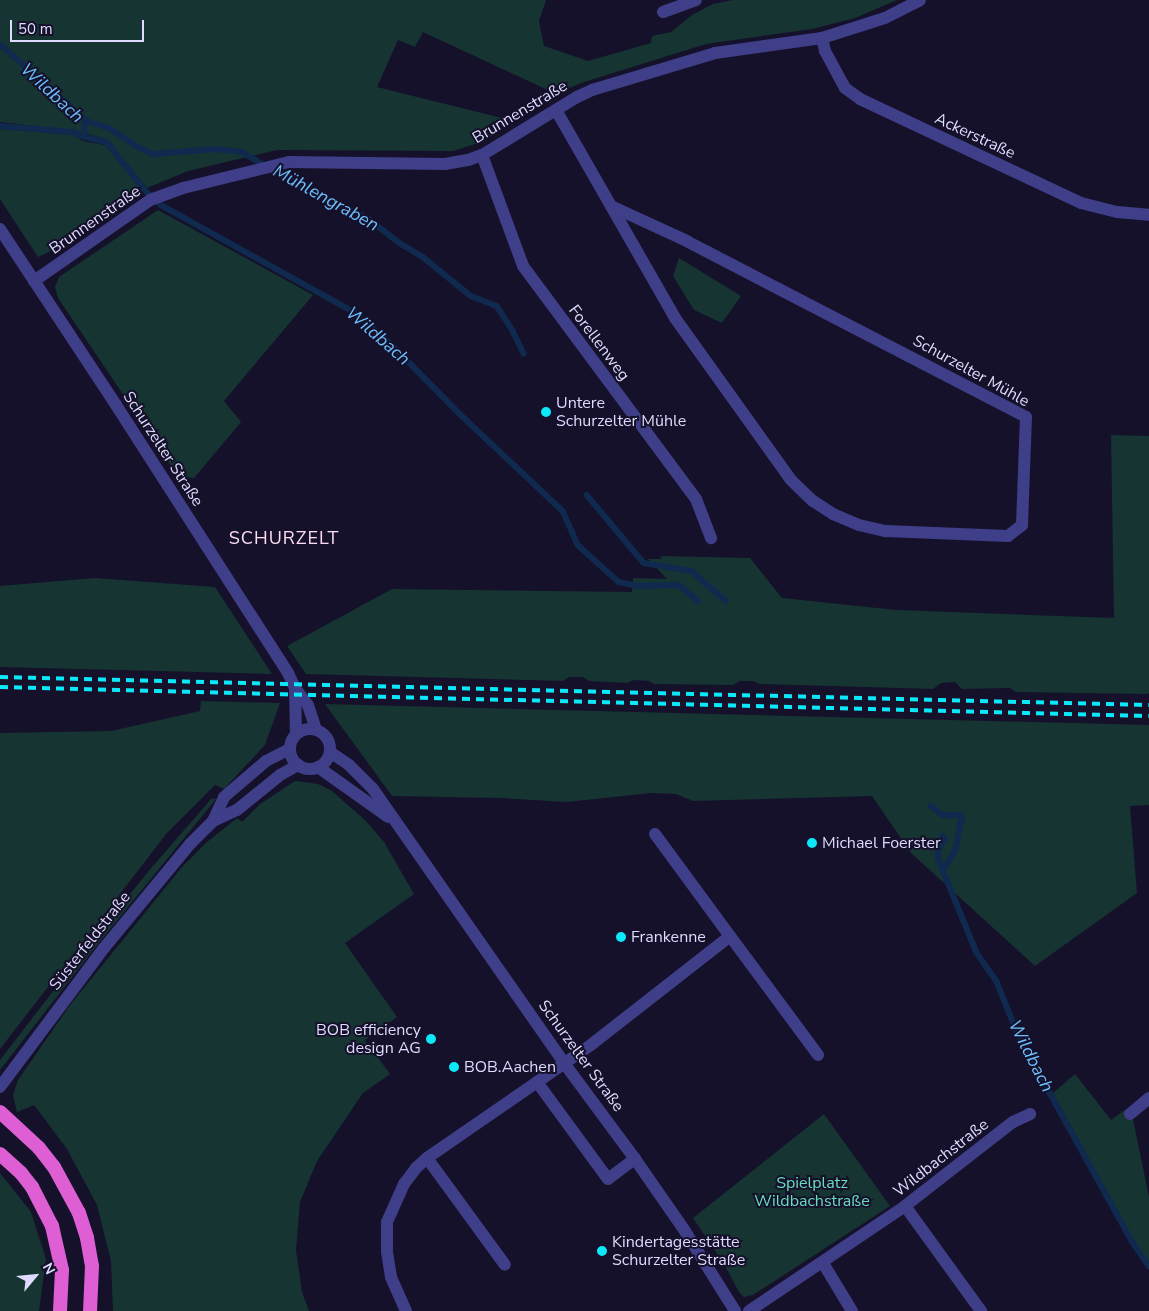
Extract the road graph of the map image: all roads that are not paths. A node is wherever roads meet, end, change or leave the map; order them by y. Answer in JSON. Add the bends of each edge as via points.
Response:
{"nodes":[{"id":1,"x":696,"y":0,"type":"edge"},
{"id":2,"x":920,"y":0,"type":"edge"},
{"id":3,"x":663,"y":12,"type":"dead end"},
{"id":4,"x":822,"y":38,"type":"junction"},
{"id":5,"x":556,"y":110,"type":"junction"},
{"id":6,"x":482,"y":155,"type":"junction"},
{"id":7,"x":613,"y":207,"type":"junction"},
{"id":8,"x":1149,"y":215,"type":"edge"},
{"id":9,"x":0,"y":229,"type":"edge"},
{"id":10,"x":34,"y":281,"type":"junction"},
{"id":11,"x":711,"y":538,"type":"dead end"},
{"id":12,"x":295,"y":688,"type":"junction"},
{"id":13,"x":316,"y":729,"type":"junction"},
{"id":14,"x":296,"y":734,"type":"junction"},
{"id":15,"x":290,"y":749,"type":"junction"},
{"id":16,"x":330,"y":752,"type":"junction"},
{"id":17,"x":298,"y":765,"type":"junction"},
{"id":18,"x":318,"y":767,"type":"junction"},
{"id":19,"x":213,"y":821,"type":"junction"},
{"id":20,"x":396,"y":823,"type":"junction"},
{"id":21,"x":655,"y":834,"type":"dead end"},
{"id":22,"x":730,"y":936,"type":"junction"},
{"id":23,"x":818,"y":1055,"type":"dead end"},
{"id":24,"x":564,"y":1063,"type":"junction"},
{"id":25,"x":537,"y":1082,"type":"junction"},
{"id":26,"x":0,"y":1087,"type":"edge"},
{"id":27,"x":1149,"y":1098,"type":"edge"},
{"id":28,"x":0,"y":1112,"type":"edge"},
{"id":29,"x":1030,"y":1114,"type":"dead end"},
{"id":30,"x":1130,"y":1114,"type":"dead end"},
{"id":31,"x":0,"y":1154,"type":"edge"},
{"id":32,"x":427,"y":1158,"type":"junction"},
{"id":33,"x":635,"y":1159,"type":"junction"},
{"id":34,"x":905,"y":1206,"type":"junction"},
{"id":35,"x":823,"y":1263,"type":"junction"},
{"id":36,"x":505,"y":1265,"type":"dead end"},
{"id":37,"x":60,"y":1311,"type":"edge"},
{"id":38,"x":90,"y":1311,"type":"edge"},
{"id":39,"x":406,"y":1311,"type":"edge"},
{"id":40,"x":735,"y":1311,"type":"edge"},
{"id":41,"x":749,"y":1311,"type":"edge"},
{"id":42,"x":852,"y":1311,"type":"edge"},
{"id":43,"x":981,"y":1311,"type":"edge"}],
"edges":[{"from":1,"to":3,"type":"street"},
{"from":2,"to":4,"type":"street","name":"Brunnenstraße","via":[[885,18]]},
{"from":4,"to":5,"type":"street","name":"Brunnenstraße","via":[[715,53],[592,90]]},
{"from":4,"to":8,"type":"street","name":"Ackerstraße","via":[[825,51],[845,88],[860,99],[1081,203],[1117,212]]},
{"from":5,"to":6,"type":"street","name":"Brunnenstraße"},
{"from":5,"to":7,"type":"street","name":"Schurzelter Mühle"},
{"from":6,"to":10,"type":"street","name":"Brunnenstraße","via":[[445,164],[289,162],[162,195],[150,200]]},
{"from":6,"to":11,"type":"street","name":"Forellenweg","via":[[523,266],[696,499]]},
{"from":7,"to":7,"type":"street","name":"Schurzelter Mühle","via":[[675,318],[791,480],[813,501],[833,514],[886,532],[1008,536],[1022,525],[1026,417],[687,241]]},
{"from":9,"to":10,"type":"street","name":"Schurzelter Straße"},
{"from":10,"to":12,"type":"street","name":"Schurzelter Straße"},
{"from":12,"to":13,"type":"street","name":"Schurzelter Straße","via":[[308,704]]},
{"from":12,"to":14,"type":"street","name":"Schurzelter Straße"},
{"from":13,"to":14,"type":"street","via":[[305,729]]},
{"from":13,"to":16,"type":"street","via":[[327,738]]},
{"from":14,"to":15,"type":"street"},
{"from":15,"to":17,"type":"street"},
{"from":15,"to":19,"type":"street","name":"Süsterfeldstraße","via":[[266,761],[224,797]]},
{"from":16,"to":18,"type":"street"},
{"from":16,"to":20,"type":"street","name":"Schurzelter Straße","via":[[362,778]]},
{"from":17,"to":18,"type":"street","via":[[308,769]]},
{"from":17,"to":19,"type":"street","name":"Süsterfeldstraße","via":[[236,810]]},
{"from":18,"to":20,"type":"street","name":"Schurzelter Straße"},
{"from":19,"to":26,"type":"street","name":"Süsterfeldstraße","via":[[133,912]]},
{"from":20,"to":24,"type":"street","name":"Schurzelter Straße"},
{"from":21,"to":22,"type":"street"},
{"from":22,"to":23,"type":"street"},
{"from":22,"to":24,"type":"street"},
{"from":24,"to":25,"type":"street"},
{"from":24,"to":33,"type":"street","name":"Schurzelter Straße"},
{"from":25,"to":32,"type":"street"},
{"from":25,"to":33,"type":"street","via":[[608,1179]]},
{"from":27,"to":30,"type":"street"},
{"from":28,"to":38,"type":"highway","via":[[39,1148],[54,1167],[79,1213],[92,1266]]},
{"from":29,"to":34,"type":"street","name":"Wildbachstraße","via":[[1013,1122]]},
{"from":31,"to":37,"type":"highway","via":[[32,1187],[52,1226],[62,1270]]},
{"from":32,"to":36,"type":"street"},
{"from":32,"to":39,"type":"street","via":[[404,1184],[387,1222],[391,1276]]},
{"from":33,"to":40,"type":"street","name":"Schurzelter Straße"},
{"from":34,"to":35,"type":"street","name":"Wildbachstraße"},
{"from":34,"to":43,"type":"street"},
{"from":35,"to":41,"type":"street","name":"Wildbachstraße"},
{"from":35,"to":42,"type":"street"}]}
